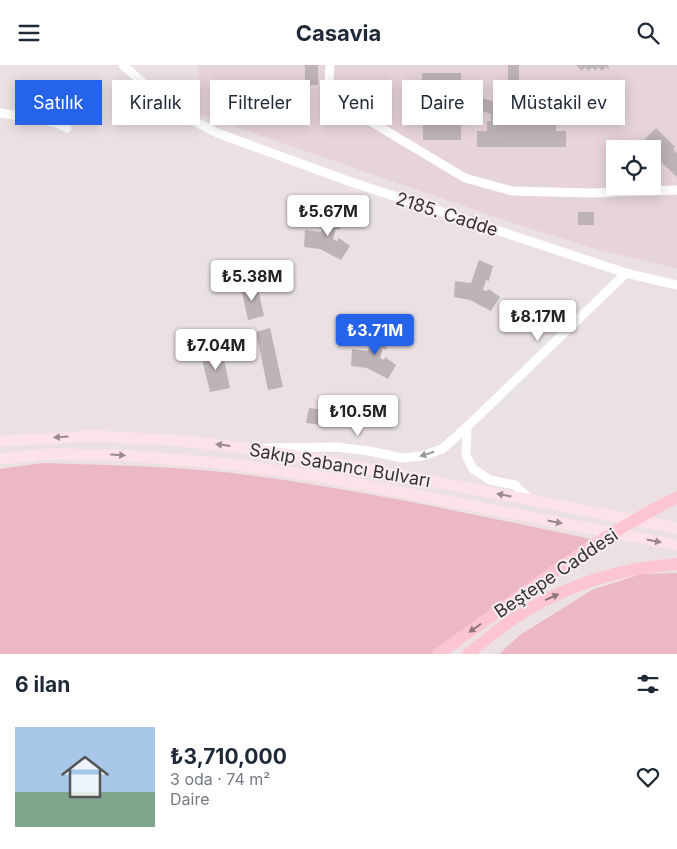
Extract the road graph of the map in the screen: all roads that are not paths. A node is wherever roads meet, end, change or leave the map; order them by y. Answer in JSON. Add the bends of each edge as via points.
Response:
{"nodes":[{"id":1,"x":123,"y":65,"type":"edge"},
{"id":2,"x":330,"y":65,"type":"edge"},
{"id":3,"x":0,"y":113,"type":"edge"},
{"id":4,"x":67,"y":128,"type":"dead end"},
{"id":5,"x":677,"y":191,"type":"edge"},
{"id":6,"x":626,"y":273,"type":"junction"},
{"id":7,"x":677,"y":285,"type":"edge"},
{"id":8,"x":467,"y":427,"type":"junction"},
{"id":9,"x":0,"y":441,"type":"edge"},
{"id":10,"x":247,"y":448,"type":"junction"},
{"id":11,"x":0,"y":459,"type":"edge"},
{"id":12,"x":677,"y":497,"type":"edge"},
{"id":13,"x":531,"y":500,"type":"junction"},
{"id":14,"x":677,"y":528,"type":"edge"},
{"id":15,"x":677,"y":545,"type":"edge"},
{"id":16,"x":677,"y":564,"type":"edge"},
{"id":17,"x":438,"y":654,"type":"edge"},
{"id":18,"x":468,"y":654,"type":"edge"}],
"edges":[{"from":1,"to":6,"type":"street","name":"2185. Cadde","via":[[162,100],[217,133],[348,181]]},
{"from":2,"to":5,"type":"street","via":[[328,96],[465,178],[512,191]]},
{"from":3,"to":4,"type":"street","via":[[54,122]]},
{"from":6,"to":7,"type":"street","name":"2185. Cadde"},
{"from":6,"to":8,"type":"street"},
{"from":8,"to":10,"type":"street","one_way":true,"via":[[442,449],[402,458],[336,447]]},
{"from":8,"to":13,"type":"street","via":[[466,455],[473,469],[490,480],[515,485]]},
{"from":10,"to":9,"type":"main road","name":"Sakıp Sabancı Bulvarı","one_way":true,"via":[[172,439],[93,436]]},
{"from":13,"to":10,"type":"main road","name":"Sakıp Sabancı Bulvarı","one_way":true},
{"from":11,"to":15,"type":"main road","name":"Sakıp Sabancı Bulvarı","one_way":true,"via":[[114,455],[221,463],[317,476]]},
{"from":12,"to":17,"type":"main road","name":"Beştepe Caddesi","one_way":true,"via":[[603,540]]},
{"from":13,"to":14,"type":"main road","name":"Sakıp Sabancı Bulvarı"},
{"from":18,"to":16,"type":"main road","name":"Beştepe Caddesi","one_way":true,"via":[[522,614],[595,578],[647,566]]}]}
